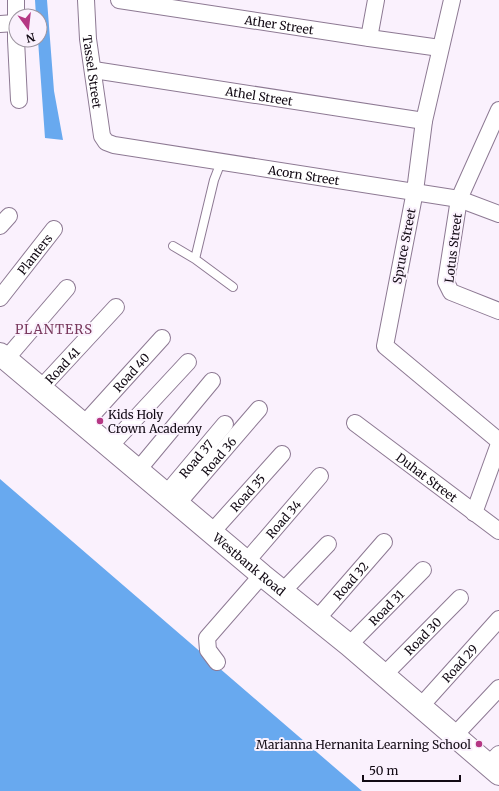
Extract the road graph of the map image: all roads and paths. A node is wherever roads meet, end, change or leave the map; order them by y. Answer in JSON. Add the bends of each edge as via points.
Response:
{"nodes":[{"id":1,"x":86,"y":0,"type":"edge"},
{"id":2,"x":119,"y":0,"type":"edge"},
{"id":3,"x":376,"y":0,"type":"edge"},
{"id":4,"x":452,"y":0,"type":"edge"},
{"id":5,"x":369,"y":38,"type":"junction"},
{"id":6,"x":15,"y":48,"type":"edge"},
{"id":7,"x":440,"y":48,"type":"junction"},
{"id":8,"x":94,"y":70,"type":"junction"},
{"id":9,"x":19,"y":100,"type":"dead end"},
{"id":10,"x":499,"y":110,"type":"edge"},
{"id":11,"x":424,"y":121,"type":"junction"},
{"id":12,"x":106,"y":142,"type":"joint"},
{"id":13,"x":221,"y":162,"type":"junction"},
{"id":14,"x":415,"y":191,"type":"junction"},
{"id":15,"x":459,"y":198,"type":"junction"},
{"id":16,"x":499,"y":214,"type":"edge"},
{"id":17,"x":54,"y":229,"type":"dead end"},
{"id":18,"x":173,"y":246,"type":"dead end"},
{"id":19,"x":195,"y":259,"type":"junction"},
{"id":20,"x":233,"y":287,"type":"dead end"},
{"id":21,"x":66,"y":288,"type":"dead end"},
{"id":22,"x":0,"y":298,"type":"edge"},
{"id":23,"x":116,"y":308,"type":"dead end"},
{"id":24,"x":499,"y":311,"type":"edge"},
{"id":25,"x":162,"y":338,"type":"dead end"},
{"id":26,"x":3,"y":356,"type":"edge"},
{"id":27,"x":188,"y":362,"type":"dead end"},
{"id":28,"x":212,"y":381,"type":"dead end"},
{"id":29,"x":41,"y":388,"type":"junction"},
{"id":30,"x":259,"y":409,"type":"dead end"},
{"id":31,"x":355,"y":423,"type":"dead end"},
{"id":32,"x":84,"y":424,"type":"junction"},
{"id":33,"x":225,"y":424,"type":"dead end"},
{"id":34,"x":499,"y":441,"type":"edge"},
{"id":35,"x":499,"y":444,"type":"edge"},
{"id":36,"x":110,"y":446,"type":"junction"},
{"id":37,"x":282,"y":454,"type":"dead end"},
{"id":38,"x":138,"y":470,"type":"junction"},
{"id":39,"x":320,"y":476,"type":"dead end"},
{"id":40,"x":173,"y":498,"type":"junction"},
{"id":41,"x":474,"y":512,"type":"junction"},
{"id":42,"x":499,"y":531,"type":"edge"},
{"id":43,"x":212,"y":532,"type":"junction"},
{"id":44,"x":384,"y":542,"type":"dead end"},
{"id":45,"x":328,"y":544,"type":"dead end"},
{"id":46,"x":254,"y":568,"type":"junction"},
{"id":47,"x":423,"y":570,"type":"dead end"},
{"id":48,"x":282,"y":592,"type":"junction"},
{"id":49,"x":460,"y":598,"type":"dead end"},
{"id":50,"x":317,"y":619,"type":"junction"},
{"id":51,"x":499,"y":619,"type":"edge"},
{"id":52,"x":349,"y":645,"type":"junction"},
{"id":53,"x":217,"y":662,"type":"dead end"},
{"id":54,"x":384,"y":675,"type":"junction"},
{"id":55,"x":499,"y":688,"type":"edge"},
{"id":56,"x":420,"y":707,"type":"junction"},
{"id":57,"x":454,"y":736,"type":"junction"},
{"id":58,"x":495,"y":764,"type":"edge"}],
"edges":[{"from":1,"to":8,"type":"street","name":"Tassel Street","via":[[88,39]]},
{"from":2,"to":5,"type":"street","name":"Ather Street"},
{"from":3,"to":5,"type":"street"},
{"from":4,"to":7,"type":"street","name":"Spruce Street"},
{"from":5,"to":7,"type":"street","name":"Ather Street"},
{"from":6,"to":9,"type":"street"},
{"from":7,"to":11,"type":"street","name":"Spruce Street"},
{"from":8,"to":11,"type":"street","name":"Athel Street"},
{"from":8,"to":12,"type":"street","name":"Tassel Street","via":[[102,136]]},
{"from":10,"to":15,"type":"street"},
{"from":11,"to":14,"type":"street","name":"Spruce Street"},
{"from":12,"to":13,"type":"street","name":"Acorn Street","via":[[114,146]]},
{"from":13,"to":14,"type":"street","name":"Acorn Street"},
{"from":13,"to":19,"type":"lane","via":[[214,180]]},
{"from":14,"to":15,"type":"street","name":"Acorn Street"},
{"from":14,"to":34,"type":"street","name":"Spruce Street","via":[[385,346]]},
{"from":15,"to":16,"type":"street","name":"Acorn Street"},
{"from":15,"to":24,"type":"street","name":"Lotus Street","via":[[446,282],[448,288],[450,292]]},
{"from":17,"to":22,"type":"street","name":"Planters"},
{"from":18,"to":19,"type":"lane"},
{"from":19,"to":20,"type":"lane"},
{"from":21,"to":26,"type":"street"},
{"from":23,"to":29,"type":"street","name":"Road 41"},
{"from":25,"to":32,"type":"street","name":"Road 40"},
{"from":26,"to":29,"type":"street","name":"Westbank Road"},
{"from":27,"to":36,"type":"street"},
{"from":28,"to":38,"type":"street"},
{"from":29,"to":32,"type":"street","name":"Westbank Road"},
{"from":30,"to":40,"type":"street","name":"Road 36"},
{"from":31,"to":41,"type":"street","name":"Duhat Street"},
{"from":32,"to":36,"type":"street","name":"Westbank Road"},
{"from":33,"to":40,"type":"street","name":"Road 37"},
{"from":35,"to":41,"type":"street"},
{"from":36,"to":38,"type":"street","name":"Westbank Road"},
{"from":37,"to":43,"type":"street","name":"Road 35"},
{"from":38,"to":40,"type":"street","name":"Westbank Road"},
{"from":39,"to":46,"type":"street","name":"Road 34"},
{"from":40,"to":43,"type":"street","name":"Westbank Road"},
{"from":41,"to":42,"type":"street","name":"Duhat Street"},
{"from":43,"to":46,"type":"street","name":"Westbank Road"},
{"from":44,"to":50,"type":"street","name":"Road 32"},
{"from":45,"to":48,"type":"street"},
{"from":46,"to":48,"type":"street","name":"Westbank Road"},
{"from":46,"to":53,"type":"street","name":"Road 34","via":[[207,638],[208,650]]},
{"from":47,"to":52,"type":"street","name":"Road 31"},
{"from":48,"to":50,"type":"street","name":"Westbank Road"},
{"from":49,"to":54,"type":"street","name":"Road 30"},
{"from":50,"to":52,"type":"street","name":"Westbank Road"},
{"from":51,"to":56,"type":"street","name":"Road 29"},
{"from":52,"to":54,"type":"street","name":"Westbank Road"},
{"from":54,"to":56,"type":"street","name":"Westbank Road"},
{"from":55,"to":57,"type":"street"},
{"from":56,"to":57,"type":"street","name":"Westbank Road"},
{"from":57,"to":58,"type":"street","name":"Westbank Road"}]}
